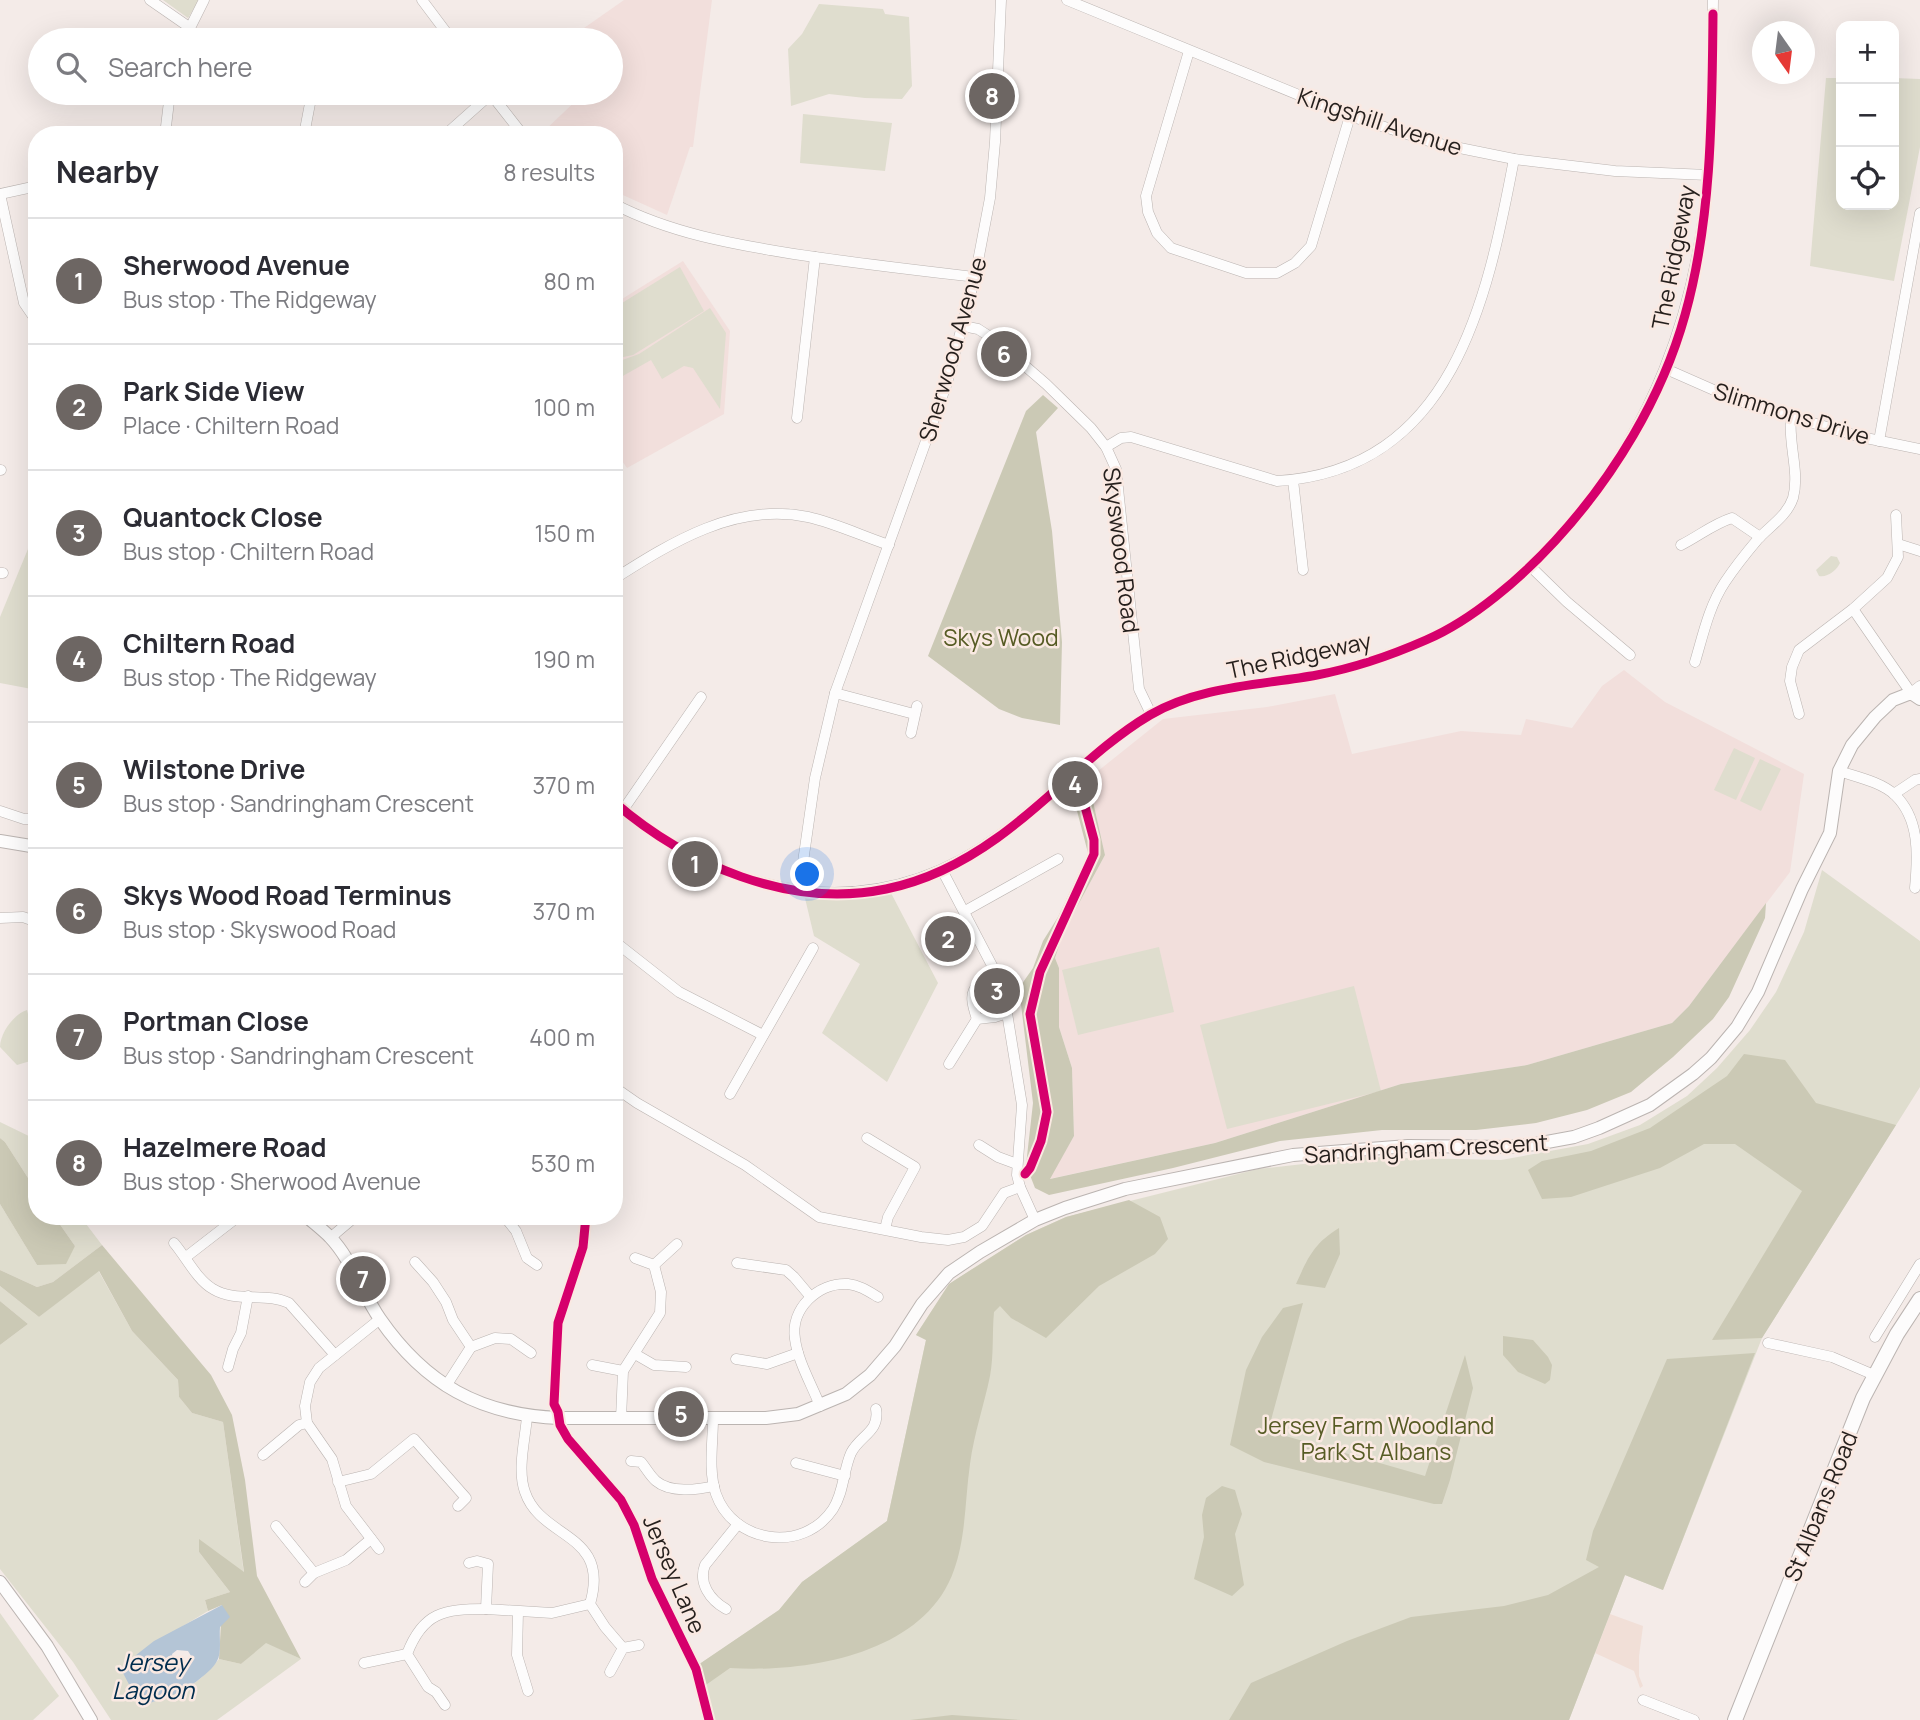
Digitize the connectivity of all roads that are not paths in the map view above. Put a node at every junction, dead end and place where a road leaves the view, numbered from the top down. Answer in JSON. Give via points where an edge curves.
{"nodes":[{"id":1,"x":150,"y":0,"type":"edge"},
{"id":2,"x":204,"y":0,"type":"edge"},
{"id":3,"x":422,"y":0,"type":"edge"},
{"id":4,"x":1002,"y":0,"type":"edge"},
{"id":5,"x":1067,"y":0,"type":"edge"},
{"id":6,"x":1713,"y":0,"type":"edge"},
{"id":7,"x":189,"y":27,"type":"joint"},
{"id":8,"x":443,"y":28,"type":"edge"},
{"id":9,"x":1189,"y":51,"type":"junction"},
{"id":10,"x":168,"y":105,"type":"edge"},
{"id":11,"x":310,"y":105,"type":"edge"},
{"id":12,"x":478,"y":105,"type":"edge"},
{"id":13,"x":500,"y":105,"type":"edge"},
{"id":14,"x":1350,"y":116,"type":"junction"},
{"id":15,"x":165,"y":126,"type":"edge"},
{"id":16,"x":306,"y":126,"type":"edge"},
{"id":17,"x":455,"y":126,"type":"edge"},
{"id":18,"x":516,"y":126,"type":"edge"},
{"id":19,"x":1514,"y":159,"type":"junction"},
{"id":20,"x":1708,"y":175,"type":"junction"},
{"id":21,"x":28,"y":188,"type":"edge"},
{"id":22,"x":0,"y":194,"type":"edge"},
{"id":23,"x":623,"y":208,"type":"edge"},
{"id":24,"x":1920,"y":213,"type":"edge"},
{"id":25,"x":816,"y":257,"type":"junction"},
{"id":26,"x":975,"y":277,"type":"junction"},
{"id":27,"x":28,"y":309,"type":"edge"},
{"id":28,"x":963,"y":326,"type":"junction"},
{"id":29,"x":1666,"y":369,"type":"junction"},
{"id":30,"x":1791,"y":417,"type":"junction"},
{"id":31,"x":797,"y":418,"type":"dead end"},
{"id":32,"x":1879,"y":441,"type":"junction"},
{"id":33,"x":1106,"y":447,"type":"junction"},
{"id":34,"x":1920,"y":449,"type":"edge"},
{"id":35,"x":1293,"y":480,"type":"junction"},
{"id":36,"x":1896,"y":515,"type":"dead end"},
{"id":37,"x":1760,"y":537,"type":"junction"},
{"id":38,"x":1898,"y":544,"type":"junction"},
{"id":39,"x":889,"y":545,"type":"junction"},
{"id":40,"x":1681,"y":545,"type":"dead end"},
{"id":41,"x":1920,"y":551,"type":"edge"},
{"id":42,"x":1531,"y":567,"type":"junction"},
{"id":43,"x":1303,"y":570,"type":"dead end"},
{"id":44,"x":623,"y":573,"type":"edge"},
{"id":45,"x":1853,"y":609,"type":"junction"},
{"id":46,"x":1630,"y":655,"type":"dead end"},
{"id":47,"x":1695,"y":663,"type":"dead end"},
{"id":48,"x":835,"y":693,"type":"junction"},
{"id":49,"x":1917,"y":693,"type":"edge"},
{"id":50,"x":701,"y":697,"type":"dead end"},
{"id":51,"x":1151,"y":714,"type":"junction"},
{"id":52,"x":1799,"y":714,"type":"dead end"},
{"id":53,"x":911,"y":733,"type":"dead end"},
{"id":54,"x":1839,"y":771,"type":"junction"},
{"id":55,"x":1920,"y":779,"type":"edge"},
{"id":56,"x":1894,"y":794,"type":"junction"},
{"id":57,"x":623,"y":810,"type":"joint"},
{"id":58,"x":0,"y":811,"type":"edge"},
{"id":59,"x":28,"y":819,"type":"edge"},
{"id":60,"x":0,"y":841,"type":"edge"},
{"id":61,"x":28,"y":846,"type":"edge"},
{"id":62,"x":1058,"y":859,"type":"dead end"},
{"id":63,"x":942,"y":870,"type":"junction"},
{"id":64,"x":1914,"y":888,"type":"dead end"},
{"id":65,"x":799,"y":890,"type":"junction"},
{"id":66,"x":965,"y":911,"type":"junction"},
{"id":67,"x":0,"y":918,"type":"edge"},
{"id":68,"x":28,"y":919,"type":"edge"},
{"id":69,"x":623,"y":948,"type":"edge"},
{"id":70,"x":813,"y":948,"type":"dead end"},
{"id":71,"x":999,"y":977,"type":"junction"},
{"id":72,"x":1007,"y":1013,"type":"junction"},
{"id":73,"x":977,"y":1018,"type":"junction"},
{"id":74,"x":763,"y":1035,"type":"junction"},
{"id":75,"x":949,"y":1064,"type":"dead end"},
{"id":76,"x":623,"y":1093,"type":"edge"},
{"id":77,"x":730,"y":1094,"type":"dead end"},
{"id":78,"x":867,"y":1138,"type":"dead end"},
{"id":79,"x":979,"y":1145,"type":"dead end"},
{"id":80,"x":1017,"y":1164,"type":"junction"},
{"id":81,"x":1020,"y":1186,"type":"junction"},
{"id":82,"x":1035,"y":1220,"type":"junction"},
{"id":83,"x":227,"y":1225,"type":"edge"},
{"id":84,"x":316,"y":1225,"type":"edge"},
{"id":85,"x":345,"y":1225,"type":"edge"},
{"id":86,"x":511,"y":1225,"type":"edge"},
{"id":87,"x":885,"y":1229,"type":"junction"},
{"id":88,"x":330,"y":1238,"type":"junction"},
{"id":89,"x":174,"y":1243,"type":"dead end"},
{"id":90,"x":677,"y":1244,"type":"dead end"},
{"id":91,"x":186,"y":1257,"type":"junction"},
{"id":92,"x":635,"y":1258,"type":"dead end"},
{"id":93,"x":415,"y":1262,"type":"dead end"},
{"id":94,"x":737,"y":1263,"type":"dead end"},
{"id":95,"x":537,"y":1265,"type":"dead end"},
{"id":96,"x":654,"y":1265,"type":"junction"},
{"id":97,"x":1920,"y":1265,"type":"edge"},
{"id":98,"x":248,"y":1296,"type":"junction"},
{"id":99,"x":810,"y":1296,"type":"junction"},
{"id":100,"x":878,"y":1297,"type":"dead end"},
{"id":101,"x":1920,"y":1299,"type":"edge"},
{"id":102,"x":380,"y":1319,"type":"junction"},
{"id":103,"x":1875,"y":1337,"type":"dead end"},
{"id":104,"x":1768,"y":1343,"type":"dead end"},
{"id":105,"x":471,"y":1347,"type":"junction"},
{"id":106,"x":531,"y":1353,"type":"dead end"},
{"id":107,"x":798,"y":1353,"type":"junction"},
{"id":108,"x":635,"y":1354,"type":"junction"},
{"id":109,"x":335,"y":1355,"type":"junction"},
{"id":110,"x":736,"y":1359,"type":"dead end"},
{"id":111,"x":592,"y":1364,"type":"dead end"},
{"id":112,"x":228,"y":1367,"type":"dead end"},
{"id":113,"x":686,"y":1367,"type":"dead end"},
{"id":114,"x":623,"y":1371,"type":"junction"},
{"id":115,"x":1874,"y":1375,"type":"junction"},
{"id":116,"x":446,"y":1386,"type":"junction"},
{"id":117,"x":820,"y":1406,"type":"junction"},
{"id":118,"x":876,"y":1409,"type":"dead end"},
{"id":119,"x":527,"y":1417,"type":"junction"},
{"id":120,"x":621,"y":1419,"type":"junction"},
{"id":121,"x":713,"y":1419,"type":"junction"},
{"id":122,"x":307,"y":1423,"type":"junction"},
{"id":123,"x":263,"y":1455,"type":"dead end"},
{"id":124,"x":631,"y":1461,"type":"dead end"},
{"id":125,"x":796,"y":1463,"type":"dead end"},
{"id":126,"x":845,"y":1476,"type":"junction"},
{"id":127,"x":338,"y":1482,"type":"junction"},
{"id":128,"x":714,"y":1486,"type":"junction"},
{"id":129,"x":458,"y":1506,"type":"dead end"},
{"id":130,"x":738,"y":1524,"type":"junction"},
{"id":131,"x":276,"y":1526,"type":"dead end"},
{"id":132,"x":372,"y":1539,"type":"junction"},
{"id":133,"x":379,"y":1549,"type":"dead end"},
{"id":134,"x":469,"y":1563,"type":"dead end"},
{"id":135,"x":314,"y":1573,"type":"junction"},
{"id":136,"x":0,"y":1582,"type":"edge"},
{"id":137,"x":305,"y":1582,"type":"dead end"},
{"id":138,"x":590,"y":1604,"type":"junction"},
{"id":139,"x":485,"y":1608,"type":"junction"},
{"id":140,"x":726,"y":1609,"type":"dead end"},
{"id":141,"x":518,"y":1612,"type":"junction"},
{"id":142,"x":639,"y":1645,"type":"dead end"},
{"id":143,"x":623,"y":1648,"type":"junction"},
{"id":144,"x":407,"y":1654,"type":"junction"},
{"id":145,"x":364,"y":1663,"type":"dead end"},
{"id":146,"x":610,"y":1672,"type":"dead end"},
{"id":147,"x":528,"y":1691,"type":"dead end"},
{"id":148,"x":1643,"y":1700,"type":"dead end"},
{"id":149,"x":445,"y":1705,"type":"dead end"},
{"id":150,"x":92,"y":1720,"type":"edge"},
{"id":151,"x":1694,"y":1720,"type":"edge"},
{"id":152,"x":1735,"y":1720,"type":"edge"}],
"edges":[{"from":1,"to":7,"type":"street"},
{"from":2,"to":7,"type":"street"},
{"from":3,"to":8,"type":"street"},
{"from":4,"to":26,"type":"street","name":"Sherwood Avenue","via":[[990,198]]},
{"from":5,"to":9,"type":"street","name":"Kingshill Avenue"},
{"from":6,"to":20,"type":"street","name":"The Ridgeway"},
{"from":9,"to":14,"type":"street","name":"Kingshill Avenue"},
{"from":9,"to":14,"type":"street","via":[[1146,196],[1157,233],[1171,248],[1246,273],[1277,273],[1295,262],[1311,246],[1319,225]]},
{"from":10,"to":15,"type":"street"},
{"from":11,"to":16,"type":"street"},
{"from":12,"to":17,"type":"street"},
{"from":13,"to":18,"type":"street"},
{"from":14,"to":19,"type":"street","name":"Kingshill Avenue","via":[[1435,143]]},
{"from":19,"to":20,"type":"street","name":"Kingshill Avenue","via":[[1615,171]]},
{"from":19,"to":35,"type":"street","via":[[1481,296],[1443,385],[1417,419],[1380,450]]},
{"from":20,"to":29,"type":"street","name":"The Ridgeway","via":[[1685,315]]},
{"from":21,"to":22,"type":"street"},
{"from":22,"to":27,"type":"street"},
{"from":23,"to":25,"type":"street","via":[[665,226],[732,244]]},
{"from":24,"to":32,"type":"street"},
{"from":25,"to":26,"type":"street"},
{"from":25,"to":31,"type":"street"},
{"from":26,"to":28,"type":"street","name":"Sherwood Avenue"},
{"from":28,"to":33,"type":"street","name":"Skyswood Road","via":[[995,340],[1046,384]]},
{"from":28,"to":39,"type":"street","name":"Sherwood Avenue"},
{"from":29,"to":30,"type":"street","name":"Slimmons Drive","via":[[1741,402]]},
{"from":29,"to":42,"type":"street","name":"The Ridgeway","via":[[1610,473]]},
{"from":30,"to":32,"type":"street","name":"Slimmons Drive"},
{"from":30,"to":37,"type":"street","via":[[1792,500],[1781,519]]},
{"from":32,"to":34,"type":"street","name":"Slimmons Drive"},
{"from":33,"to":35,"type":"street","via":[[1131,437],[1263,478]]},
{"from":33,"to":51,"type":"street","name":"Skyswood Road","via":[[1116,469],[1139,689]]},
{"from":35,"to":43,"type":"street"},
{"from":36,"to":38,"type":"street"},
{"from":37,"to":40,"type":"street","via":[[1732,518],[1713,524]]},
{"from":37,"to":47,"type":"street","via":[[1724,583]]},
{"from":38,"to":41,"type":"street"},
{"from":38,"to":45,"type":"street","via":[[1898,557],[1887,578]]},
{"from":39,"to":44,"type":"street","via":[[808,517],[768,513],[715,524]]},
{"from":39,"to":48,"type":"street","name":"Sherwood Avenue"},
{"from":42,"to":46,"type":"street"},
{"from":42,"to":51,"type":"street","name":"The Ridgeway","via":[[1483,606],[1430,639],[1354,666],[1203,695]]},
{"from":45,"to":49,"type":"street"},
{"from":45,"to":52,"type":"street","via":[[1799,650],[1790,681]]},
{"from":48,"to":53,"type":"street","via":[[916,710]]},
{"from":48,"to":65,"type":"street","name":"Sherwood Avenue","via":[[815,778]]},
{"from":49,"to":54,"type":"street","name":"Sandringham Crescent","via":[[1893,700],[1875,717],[1852,745]]},
{"from":50,"to":57,"type":"street","via":[[689,706]]},
{"from":51,"to":63,"type":"street","name":"The Ridgeway","via":[[996,839]]},
{"from":54,"to":56,"type":"street"},
{"from":54,"to":82,"type":"street","name":"Sandringham Crescent","via":[[1830,833],[1758,992],[1737,1027],[1710,1058],[1650,1105],[1600,1128],[1556,1141],[1293,1155],[1125,1189]]},
{"from":55,"to":56,"type":"street"},
{"from":56,"to":64,"type":"street","via":[[1911,821],[1916,841]]},
{"from":57,"to":65,"type":"street","name":"The Ridgeway","via":[[693,857],[743,877]]},
{"from":58,"to":59,"type":"street"},
{"from":60,"to":61,"type":"street"},
{"from":62,"to":66,"type":"street"},
{"from":63,"to":65,"type":"street","name":"The Ridgeway","via":[[884,890]]},
{"from":63,"to":66,"type":"street"},
{"from":66,"to":71,"type":"street"},
{"from":67,"to":68,"type":"street"},
{"from":69,"to":74,"type":"street","via":[[679,992]]},
{"from":70,"to":74,"type":"street"},
{"from":71,"to":72,"type":"street"},
{"from":71,"to":73,"type":"street","via":[[971,992]]},
{"from":72,"to":73,"type":"street"},
{"from":72,"to":80,"type":"street","via":[[1022,1105]]},
{"from":73,"to":75,"type":"street"},
{"from":74,"to":77,"type":"street"},
{"from":76,"to":87,"type":"street","via":[[745,1165],[819,1216]]},
{"from":78,"to":87,"type":"street","via":[[915,1167]]},
{"from":79,"to":80,"type":"street"},
{"from":80,"to":81,"type":"street"},
{"from":81,"to":82,"type":"street"},
{"from":81,"to":87,"type":"street","via":[[1004,1194],[982,1226],[964,1237],[948,1240]]},
{"from":82,"to":117,"type":"street","name":"Sandringham Crescent","via":[[949,1273],[870,1375],[846,1394]]},
{"from":83,"to":91,"type":"street"},
{"from":84,"to":88,"type":"street","name":"Sandringham Crescent"},
{"from":85,"to":88,"type":"street"},
{"from":86,"to":95,"type":"street","via":[[527,1258]]},
{"from":88,"to":102,"type":"street","name":"Sandringham Crescent"},
{"from":89,"to":91,"type":"street"},
{"from":90,"to":96,"type":"street"},
{"from":91,"to":98,"type":"street","via":[[214,1290]]},
{"from":92,"to":96,"type":"street"},
{"from":93,"to":105,"type":"street","via":[[433,1282]]},
{"from":94,"to":99,"type":"street","via":[[786,1270]]},
{"from":96,"to":108,"type":"street","via":[[661,1292],[660,1313]]},
{"from":97,"to":103,"type":"street"},
{"from":98,"to":109,"type":"street","via":[[289,1303]]},
{"from":98,"to":112,"type":"street"},
{"from":99,"to":100,"type":"street","via":[[830,1285],[849,1284]]},
{"from":99,"to":107,"type":"street","via":[[796,1318]]},
{"from":101,"to":115,"type":"main road","name":"St Albans Road"},
{"from":102,"to":109,"type":"street"},
{"from":102,"to":116,"type":"street","name":"Sandringham Crescent","via":[[405,1352]]},
{"from":104,"to":115,"type":"street","via":[[1832,1357]]},
{"from":105,"to":106,"type":"street","via":[[495,1338],[511,1339]]},
{"from":105,"to":116,"type":"street"},
{"from":107,"to":110,"type":"street","via":[[767,1364]]},
{"from":107,"to":117,"type":"street"},
{"from":108,"to":113,"type":"street","via":[[654,1365]]},
{"from":108,"to":114,"type":"street"},
{"from":109,"to":122,"type":"street","via":[[310,1382]]},
{"from":111,"to":114,"type":"street"},
{"from":114,"to":120,"type":"street"},
{"from":115,"to":152,"type":"main road","name":"St Albans Road"},
{"from":116,"to":119,"type":"street","name":"Sandringham Crescent","via":[[485,1406]]},
{"from":117,"to":121,"type":"street","name":"Sandringham Crescent","via":[[776,1417]]},
{"from":118,"to":126,"type":"street","via":[[873,1431],[851,1454]]},
{"from":119,"to":120,"type":"street","name":"Sandringham Crescent"},
{"from":119,"to":138,"type":"street","via":[[524,1491],[541,1517],[578,1542],[588,1555],[593,1580]]},
{"from":120,"to":121,"type":"street","name":"Sandringham Crescent"},
{"from":121,"to":128,"type":"street"},
{"from":122,"to":123,"type":"street"},
{"from":122,"to":127,"type":"street","via":[[332,1459]]},
{"from":124,"to":128,"type":"street","via":[[641,1462],[657,1483],[670,1488]]},
{"from":125,"to":126,"type":"street"},
{"from":126,"to":130,"type":"street","via":[[833,1509],[800,1535],[757,1535]]},
{"from":127,"to":129,"type":"street","via":[[371,1474],[414,1439],[466,1498]]},
{"from":127,"to":132,"type":"street","via":[[345,1506]]},
{"from":128,"to":130,"type":"street","via":[[721,1505]]},
{"from":130,"to":140,"type":"street","via":[[703,1571],[710,1597]]},
{"from":131,"to":135,"type":"street"},
{"from":132,"to":133,"type":"street"},
{"from":132,"to":135,"type":"street","via":[[346,1560]]},
{"from":134,"to":139,"type":"street","via":[[485,1563],[489,1568]]},
{"from":135,"to":137,"type":"street"},
{"from":136,"to":150,"type":"street","via":[[47,1646]]},
{"from":138,"to":141,"type":"street","via":[[552,1613]]},
{"from":138,"to":143,"type":"street"},
{"from":139,"to":141,"type":"street"},
{"from":139,"to":144,"type":"street","via":[[436,1615],[418,1632]]},
{"from":141,"to":147,"type":"street","via":[[517,1655]]},
{"from":142,"to":143,"type":"street"},
{"from":143,"to":146,"type":"street"},
{"from":144,"to":145,"type":"street"},
{"from":144,"to":149,"type":"street"},
{"from":148,"to":151,"type":"street"}]}
